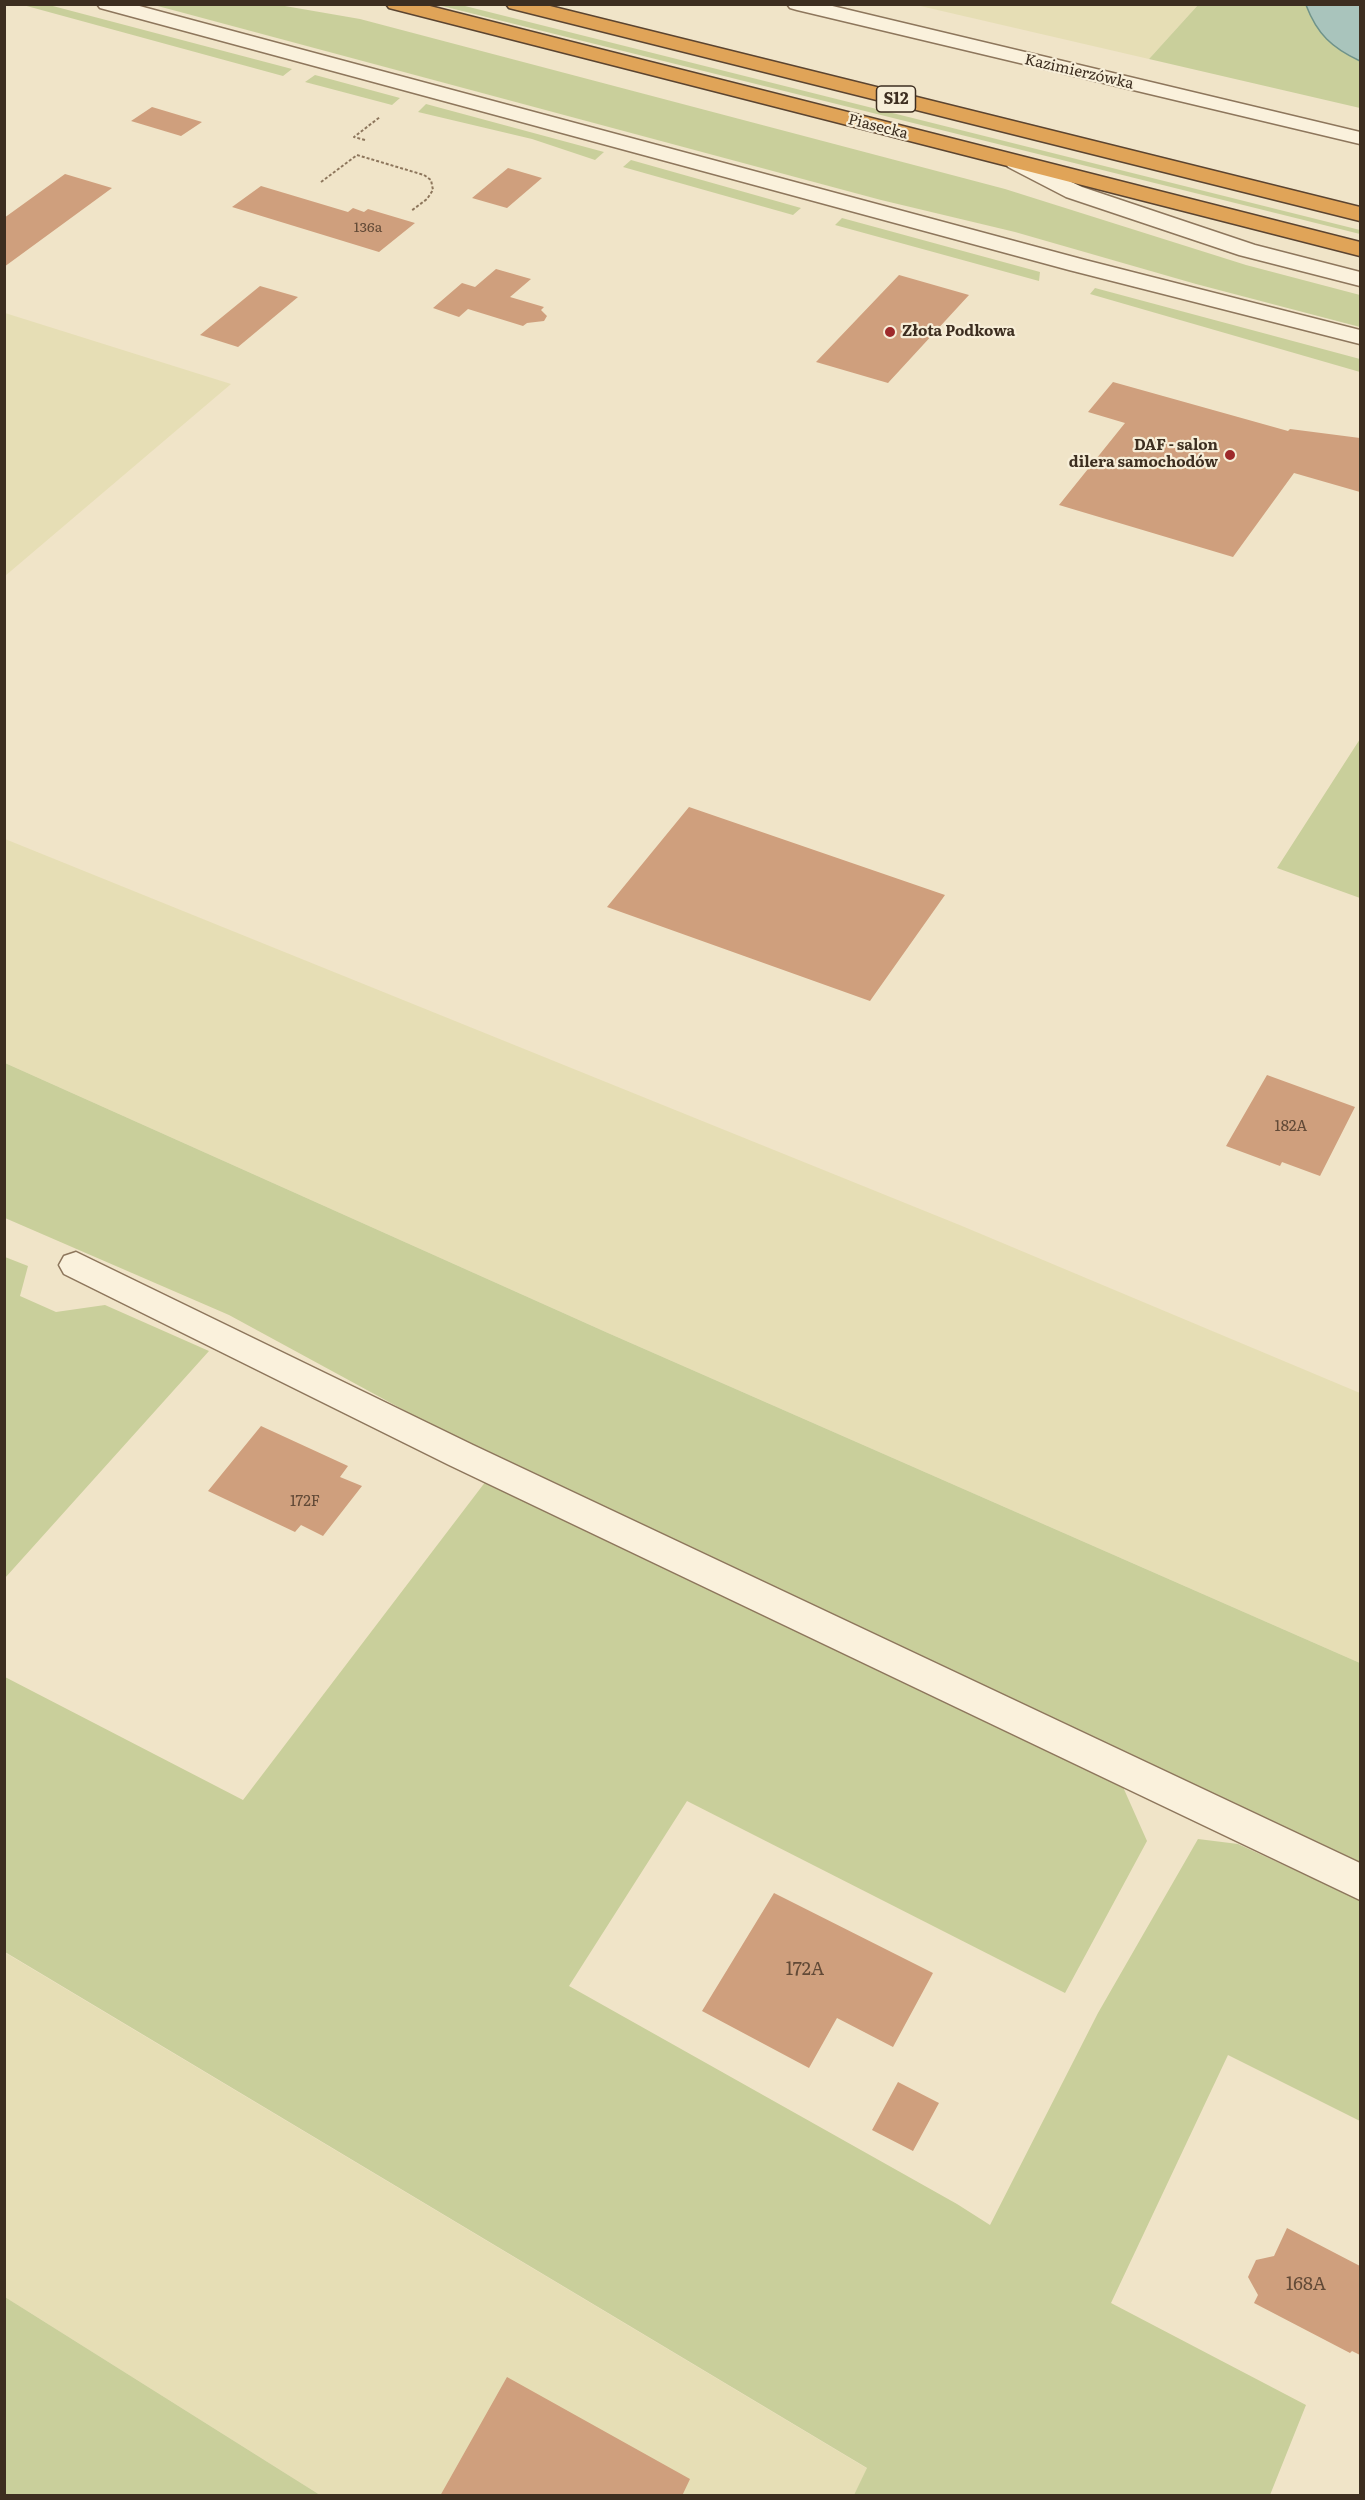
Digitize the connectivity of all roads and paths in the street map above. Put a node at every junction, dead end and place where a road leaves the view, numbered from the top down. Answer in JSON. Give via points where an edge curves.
{"nodes":[{"id":1,"x":107,"y":4,"type":"edge"},
{"id":2,"x":396,"y":4,"type":"edge"},
{"id":3,"x":516,"y":4,"type":"edge"},
{"id":4,"x":797,"y":4,"type":"edge"},
{"id":5,"x":387,"y":112,"type":"dead end"},
{"id":6,"x":1360,"y":138,"type":"edge"},
{"id":7,"x":365,"y":140,"type":"dead end"},
{"id":8,"x":349,"y":153,"type":"dead end"},
{"id":9,"x":357,"y":155,"type":"junction"},
{"id":10,"x":1016,"y":162,"type":"junction"},
{"id":11,"x":321,"y":182,"type":"dead end"},
{"id":12,"x":411,"y":211,"type":"dead end"},
{"id":13,"x":1360,"y":214,"type":"edge"},
{"id":14,"x":1360,"y":249,"type":"edge"},
{"id":15,"x":1360,"y":279,"type":"edge"},
{"id":16,"x":1360,"y":337,"type":"edge"},
{"id":17,"x":76,"y":1265,"type":"dead end"},
{"id":18,"x":1360,"y":1882,"type":"edge"}],
"edges":[{"from":1,"to":16,"type":"street","via":[[1077,265]]},
{"from":2,"to":10,"type":"highway","name":"Piasecka","number":"S12"},
{"from":3,"to":13,"type":"highway","name":"Piasecka","number":"S12"},
{"from":4,"to":6,"type":"street","name":"Kazimierzówka"},
{"from":5,"to":7,"type":"path","via":[[354,137]]},
{"from":8,"to":9,"type":"path"},
{"from":9,"to":11,"type":"path"},
{"from":9,"to":12,"type":"path","via":[[432,180],[433,191]]},
{"from":10,"to":14,"type":"highway","name":"Piasecka","number":"S12"},
{"from":10,"to":15,"type":"street","via":[[1074,192],[1247,250]]},
{"from":17,"to":18,"type":"street","via":[[482,1465]]}]}
